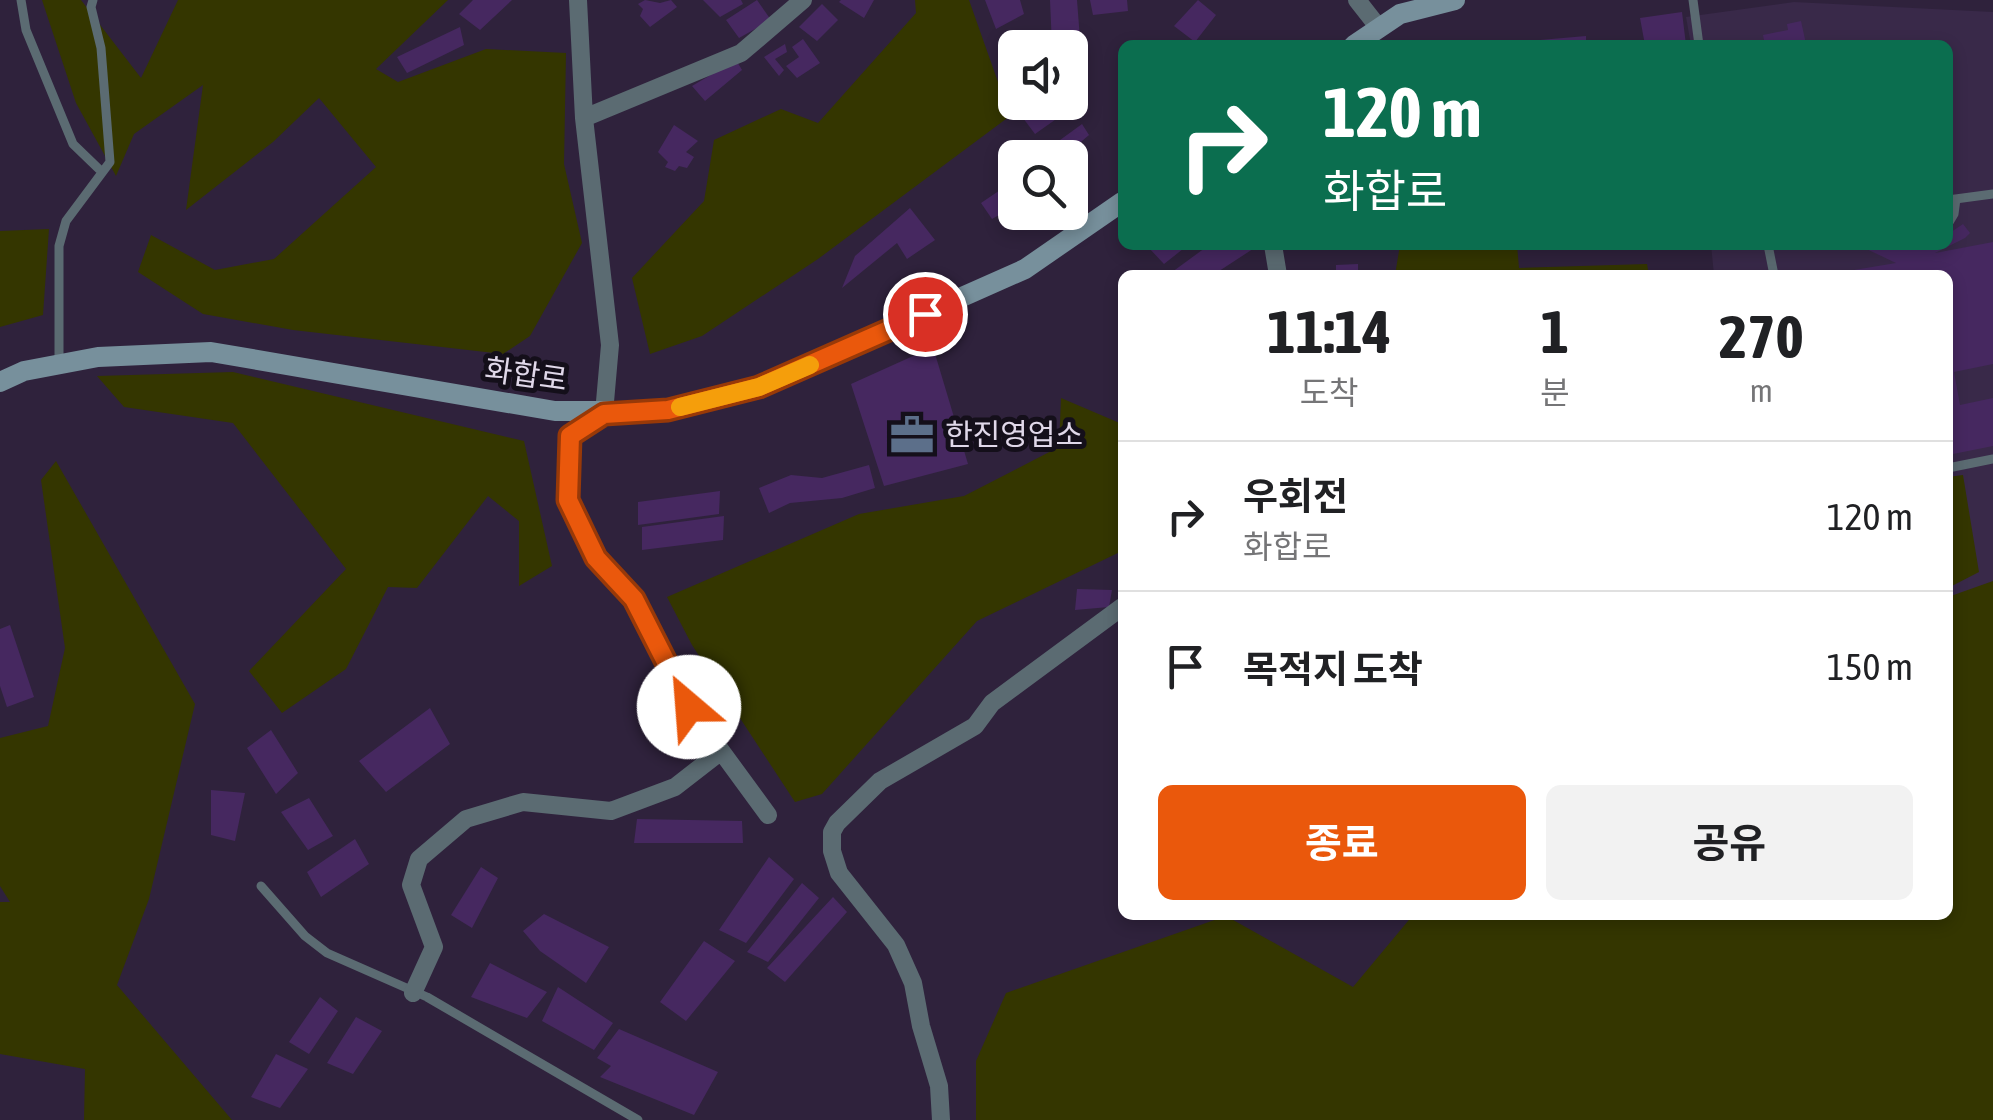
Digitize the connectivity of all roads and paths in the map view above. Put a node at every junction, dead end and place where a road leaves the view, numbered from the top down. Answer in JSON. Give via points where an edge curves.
{"nodes":[{"id":1,"x":21,"y":0,"type":"edge"},
{"id":2,"x":93,"y":0,"type":"edge"},
{"id":3,"x":578,"y":0,"type":"edge"},
{"id":4,"x":803,"y":0,"type":"edge"},
{"id":5,"x":1357,"y":0,"type":"edge"},
{"id":6,"x":1454,"y":0,"type":"edge"},
{"id":7,"x":1693,"y":0,"type":"edge"},
{"id":8,"x":1380,"y":28,"type":"junction"},
{"id":9,"x":1362,"y":40,"type":"edge"},
{"id":10,"x":1698,"y":40,"type":"edge"},
{"id":11,"x":584,"y":118,"type":"junction"},
{"id":12,"x":102,"y":172,"type":"junction"},
{"id":13,"x":1993,"y":194,"type":"edge"},
{"id":14,"x":1953,"y":199,"type":"edge"},
{"id":15,"x":1118,"y":205,"type":"edge"},
{"id":16,"x":59,"y":364,"type":"junction"},
{"id":17,"x":0,"y":382,"type":"edge"},
{"id":18,"x":604,"y":414,"type":"junction"},
{"id":19,"x":1993,"y":459,"type":"edge"},
{"id":20,"x":1953,"y":467,"type":"edge"},
{"id":21,"x":1118,"y":609,"type":"edge"},
{"id":22,"x":720,"y":752,"type":"junction"},
{"id":23,"x":768,"y":815,"type":"dead end"},
{"id":24,"x":261,"y":886,"type":"dead end"},
{"id":25,"x":413,"y":992,"type":"junction"},
{"id":26,"x":638,"y":1120,"type":"edge"},
{"id":27,"x":941,"y":1120,"type":"edge"}],
"edges":[{"from":1,"to":12,"type":"lane","via":[[26,30],[73,144]]},
{"from":2,"to":12,"type":"lane","via":[[110,162]]},
{"from":3,"to":11,"type":"street"},
{"from":4,"to":11,"type":"street","via":[[741,53]]},
{"from":5,"to":8,"type":"street"},
{"from":6,"to":8,"type":"main road","via":[[1400,14]]},
{"from":7,"to":10,"type":"lane"},
{"from":8,"to":9,"type":"main road"},
{"from":11,"to":18,"type":"street","via":[[610,346]]},
{"from":12,"to":16,"type":"lane","via":[[66,222],[59,246]]},
{"from":13,"to":14,"type":"lane"},
{"from":15,"to":18,"type":"main road","name":"화합로","via":[[1025,269],[759,387],[668,410]]},
{"from":16,"to":17,"type":"main road","name":"화합로"},
{"from":16,"to":18,"type":"main road","name":"화합로","via":[[211,352]]},
{"from":18,"to":22,"type":"street","via":[[570,436],[568,500],[596,558],[634,599]]},
{"from":19,"to":20,"type":"lane"},
{"from":21,"to":27,"type":"street","via":[[992,703],[975,726],[880,781],[832,832],[839,873],[896,945],[913,983]]},
{"from":22,"to":23,"type":"street"},
{"from":22,"to":25,"type":"street","via":[[675,787],[611,812],[524,802],[466,820],[419,860],[411,885],[434,946]]},
{"from":24,"to":25,"type":"lane","via":[[327,954]]},
{"from":25,"to":26,"type":"lane"}]}
